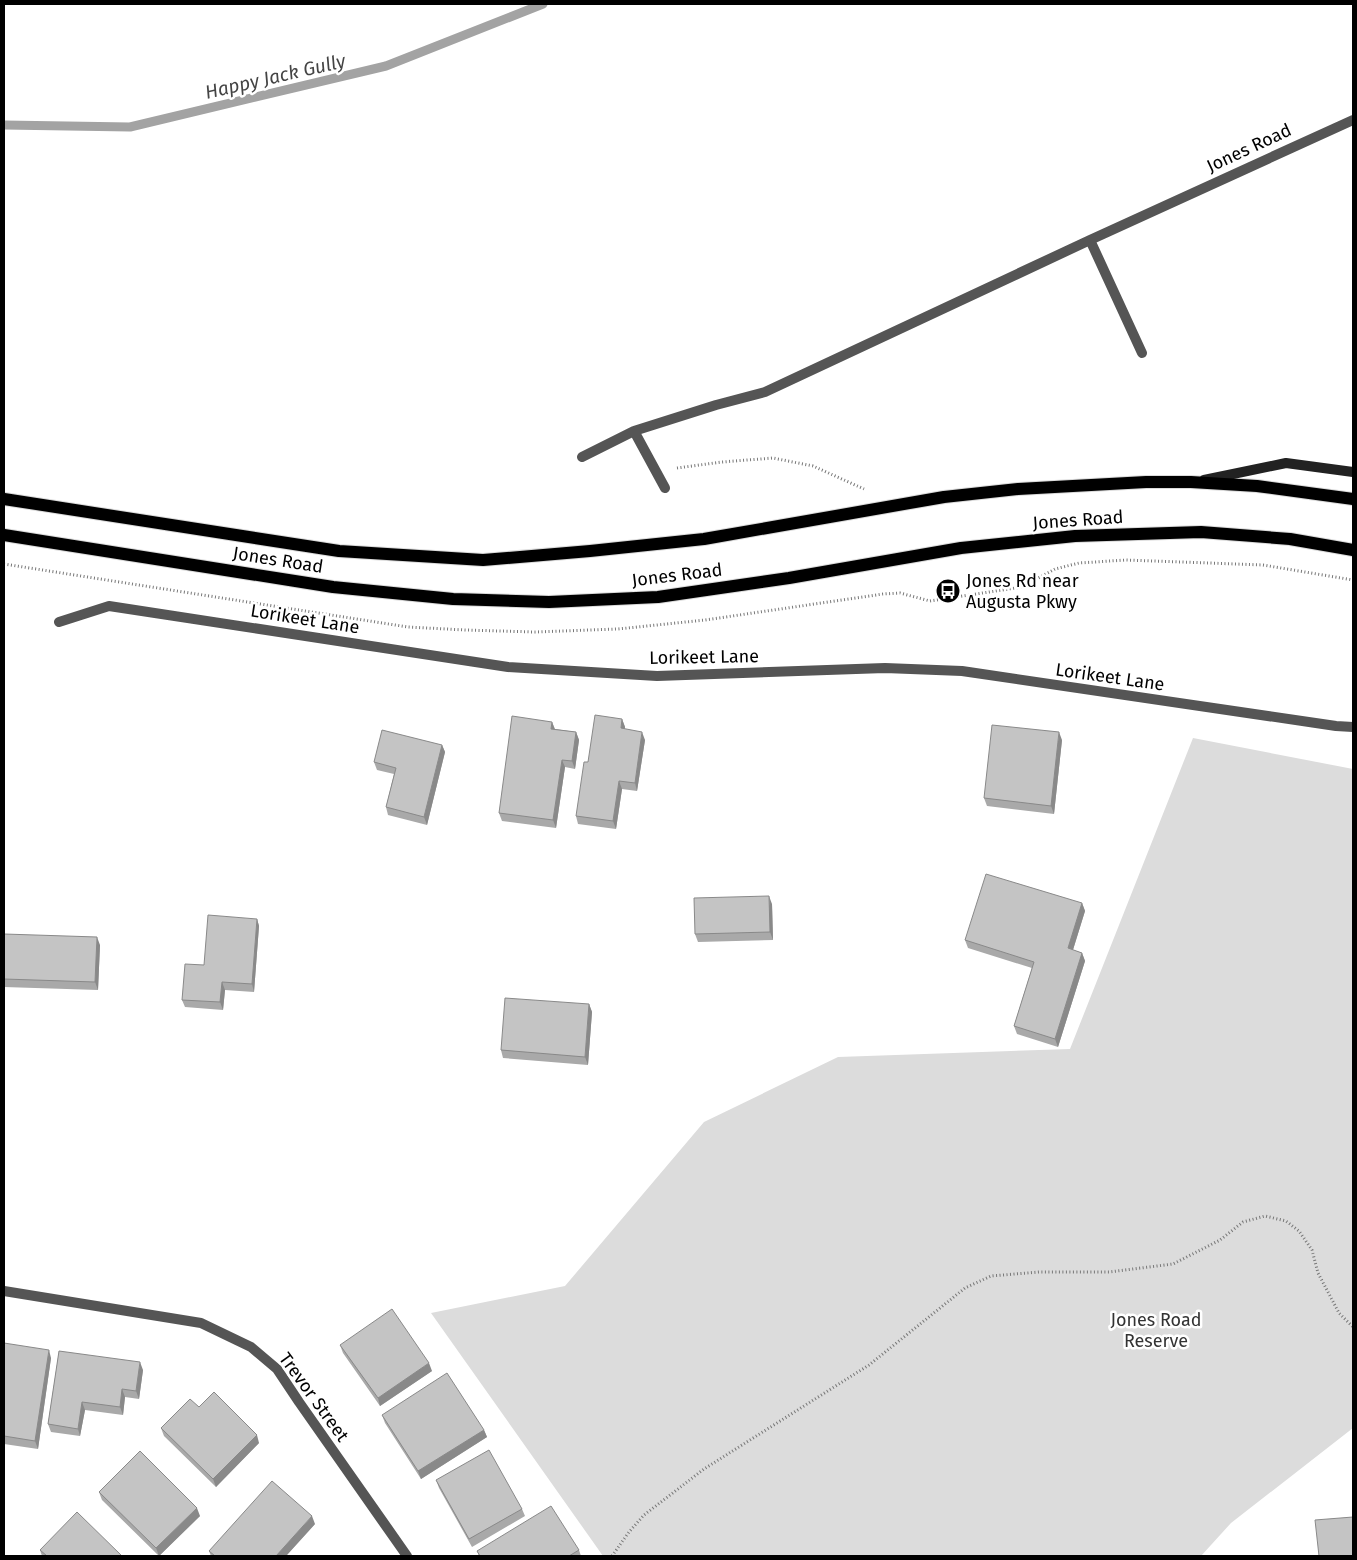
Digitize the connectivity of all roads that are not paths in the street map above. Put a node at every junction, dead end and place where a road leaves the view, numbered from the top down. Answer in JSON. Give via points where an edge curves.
{"nodes":[{"id":1,"x":1353,"y":120,"type":"edge"},
{"id":2,"x":1090,"y":240,"type":"junction"},
{"id":3,"x":1142,"y":354,"type":"dead end"},
{"id":4,"x":634,"y":431,"type":"junction"},
{"id":5,"x":582,"y":457,"type":"dead end"},
{"id":6,"x":1353,"y":472,"type":"edge"},
{"id":7,"x":1191,"y":482,"type":"junction"},
{"id":8,"x":665,"y":488,"type":"dead end"},
{"id":9,"x":4,"y":499,"type":"edge"},
{"id":10,"x":1353,"y":499,"type":"edge"},
{"id":11,"x":4,"y":535,"type":"edge"},
{"id":12,"x":1353,"y":550,"type":"edge"},
{"id":13,"x":59,"y":622,"type":"dead end"},
{"id":14,"x":1353,"y":727,"type":"edge"},
{"id":15,"x":4,"y":1291,"type":"edge"},
{"id":16,"x":407,"y":1556,"type":"edge"}],
"edges":[{"from":1,"to":2,"type":"street","name":"Jones Road"},
{"from":2,"to":3,"type":"street"},
{"from":2,"to":4,"type":"street","name":"Jones Road","via":[[766,392]]},
{"from":4,"to":5,"type":"street","name":"Jones Road"},
{"from":4,"to":8,"type":"street"},
{"from":6,"to":7,"type":"street","via":[[1286,463]]},
{"from":7,"to":9,"type":"main road","name":"Jones Road","via":[[1018,489],[944,497],[704,539],[483,560],[339,551]]},
{"from":7,"to":10,"type":"main road","name":"Jones Road","via":[[1257,486]]},
{"from":11,"to":12,"type":"main road","name":"Jones Road","via":[[333,587],[453,600],[549,602],[658,597],[961,548],[1075,536],[1201,532],[1290,539]]},
{"from":13,"to":14,"type":"street","name":"Lorikeet Lane","via":[[110,606],[508,667],[647,675],[885,668],[962,671]]},
{"from":15,"to":16,"type":"street","name":"Trevor Street","via":[[201,1323],[251,1347],[277,1369]]}]}
